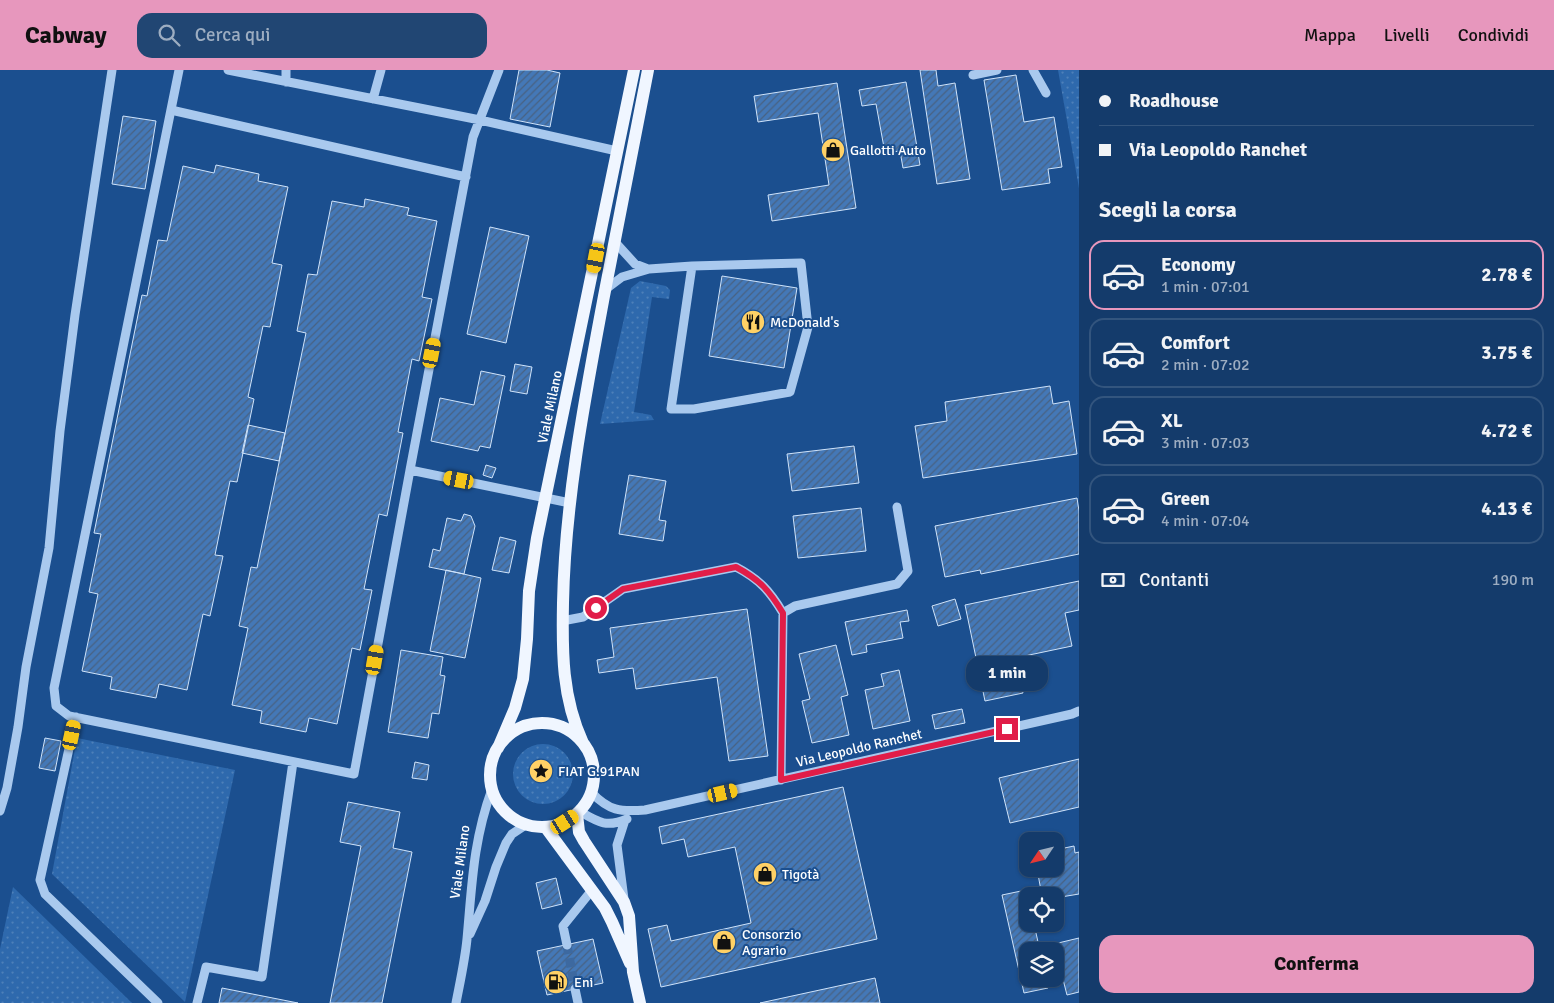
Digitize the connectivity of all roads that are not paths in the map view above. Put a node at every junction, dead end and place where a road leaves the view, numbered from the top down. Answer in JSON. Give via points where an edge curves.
{"nodes":[{"id":1,"x":112,"y":70,"type":"edge"},
{"id":2,"x":179,"y":70,"type":"edge"},
{"id":3,"x":228,"y":70,"type":"edge"},
{"id":4,"x":286,"y":70,"type":"edge"},
{"id":5,"x":381,"y":70,"type":"edge"},
{"id":6,"x":498,"y":70,"type":"edge"},
{"id":7,"x":634,"y":70,"type":"edge"},
{"id":8,"x":648,"y":70,"type":"edge"},
{"id":9,"x":997,"y":70,"type":"edge"},
{"id":10,"x":1033,"y":70,"type":"edge"},
{"id":11,"x":973,"y":75,"type":"dead end"},
{"id":12,"x":286,"y":82,"type":"junction"},
{"id":13,"x":1046,"y":93,"type":"dead end"},
{"id":14,"x":373,"y":99,"type":"junction"},
{"id":15,"x":171,"y":110,"type":"junction"},
{"id":16,"x":480,"y":120,"type":"junction"},
{"id":17,"x":617,"y":151,"type":"junction"},
{"id":18,"x":466,"y":177,"type":"junction"},
{"id":19,"x":615,"y":242,"type":"junction"},
{"id":20,"x":692,"y":266,"type":"junction"},
{"id":21,"x":649,"y":269,"type":"junction"},
{"id":22,"x":606,"y":289,"type":"junction"},
{"id":23,"x":410,"y":470,"type":"junction"},
{"id":24,"x":546,"y":498,"type":"junction"},
{"id":25,"x":570,"y":503,"type":"junction"},
{"id":26,"x":896,"y":507,"type":"dead end"},
{"id":27,"x":783,"y":613,"type":"junction"},
{"id":28,"x":562,"y":620,"type":"junction"},
{"id":29,"x":1079,"y":711,"type":"edge"},
{"id":30,"x":76,"y":717,"type":"junction"},
{"id":31,"x":583,"y":743,"type":"junction"},
{"id":32,"x":498,"y":748,"type":"junction"},
{"id":33,"x":293,"y":762,"type":"junction"},
{"id":34,"x":781,"y":780,"type":"junction"},
{"id":35,"x":492,"y":789,"type":"junction"},
{"id":36,"x":591,"y":792,"type":"junction"},
{"id":37,"x":645,"y":810,"type":"junction"},
{"id":38,"x":0,"y":812,"type":"edge"},
{"id":39,"x":578,"y":812,"type":"junction"},
{"id":40,"x":625,"y":820,"type":"junction"},
{"id":41,"x":527,"y":824,"type":"junction"},
{"id":42,"x":546,"y":828,"type":"junction"},
{"id":43,"x":592,"y":890,"type":"junction"},
{"id":44,"x":624,"y":902,"type":"junction"},
{"id":45,"x":467,"y":941,"type":"junction"},
{"id":46,"x":567,"y":945,"type":"tunnel mouth"},
{"id":47,"x":634,"y":972,"type":"junction"},
{"id":48,"x":575,"y":989,"type":"tunnel mouth"},
{"id":49,"x":158,"y":1003,"type":"edge"},
{"id":50,"x":196,"y":1003,"type":"edge"},
{"id":51,"x":456,"y":1003,"type":"edge"},
{"id":52,"x":578,"y":1003,"type":"edge"},
{"id":53,"x":640,"y":1003,"type":"edge"}],
"edges":[{"from":1,"to":38,"type":"street","via":[[75,314],[49,548],[7,788]]},
{"from":2,"to":15,"type":"street"},
{"from":3,"to":12,"type":"street"},
{"from":4,"to":12,"type":"street"},
{"from":5,"to":14,"type":"street"},
{"from":6,"to":16,"type":"street"},
{"from":7,"to":17,"type":"main road","name":"Viale Milano"},
{"from":8,"to":19,"type":"main road"},
{"from":9,"to":11,"type":"street"},
{"from":10,"to":13,"type":"street"},
{"from":12,"to":14,"type":"street"},
{"from":14,"to":16,"type":"street"},
{"from":15,"to":18,"type":"street"},
{"from":15,"to":30,"type":"street","via":[[54,688],[56,706]]},
{"from":16,"to":17,"type":"street"},
{"from":16,"to":18,"type":"street","via":[[473,137]]},
{"from":17,"to":24,"type":"main road","name":"Viale Milano"},
{"from":18,"to":23,"type":"street"},
{"from":19,"to":21,"type":"street","via":[[636,264]]},
{"from":19,"to":22,"type":"main road"},
{"from":20,"to":20,"type":"street","via":[[671,409],[694,409],[790,392],[808,327],[801,263]]},
{"from":20,"to":21,"type":"street"},
{"from":21,"to":22,"type":"street","via":[[622,277]]},
{"from":22,"to":25,"type":"main road"},
{"from":23,"to":24,"type":"street"},
{"from":23,"to":33,"type":"street","via":[[354,774]]},
{"from":24,"to":25,"type":"street"},
{"from":24,"to":32,"type":"main road","name":"Viale Milano","via":[[529,591],[523,679]]},
{"from":25,"to":28,"type":"main road"},
{"from":26,"to":27,"type":"street","via":[[908,571],[897,584],[795,606]]},
{"from":27,"to":28,"type":"street","via":[[762,584],[736,567],[623,589],[583,617]]},
{"from":27,"to":34,"type":"street"},
{"from":28,"to":31,"type":"main road","via":[[565,682],[575,726]]},
{"from":29,"to":34,"type":"street","name":"Via Leopoldo Ranchet"},
{"from":30,"to":33,"type":"street"},
{"from":30,"to":49,"type":"street","via":[[40,880],[45,894]]},
{"from":31,"to":32,"type":"main road","via":[[563,728],[539,723],[509,735]]},
{"from":31,"to":36,"type":"main road","via":[[592,758]]},
{"from":32,"to":35,"type":"main road","via":[[492,763]]},
{"from":33,"to":50,"type":"street","via":[[262,977],[206,967]]},
{"from":34,"to":37,"type":"street","name":"Via Leopoldo Ranchet"},
{"from":35,"to":41,"type":"main road","via":[[504,809]]},
{"from":35,"to":45,"type":"street","name":"Viale Milano","via":[[477,838]]},
{"from":36,"to":37,"type":"street","via":[[615,810]]},
{"from":36,"to":39,"type":"main road"},
{"from":37,"to":40,"type":"street"},
{"from":39,"to":40,"type":"street","via":[[601,823]]},
{"from":39,"to":42,"type":"main road","via":[[565,822]]},
{"from":39,"to":44,"type":"main road","via":[[579,832],[584,842]]},
{"from":40,"to":44,"type":"street","via":[[617,846]]},
{"from":41,"to":42,"type":"main road"},
{"from":41,"to":45,"type":"street","name":"Viale Milano","via":[[512,834],[506,844]]},
{"from":42,"to":43,"type":"main road"},
{"from":43,"to":46,"type":"street","via":[[563,926]]},
{"from":43,"to":47,"type":"main road","via":[[612,922]]},
{"from":44,"to":47,"type":"main road","via":[[632,931]]},
{"from":45,"to":51,"type":"street","name":"Viale Milano"},
{"from":47,"to":53,"type":"main road"},
{"from":48,"to":52,"type":"street"}]}
